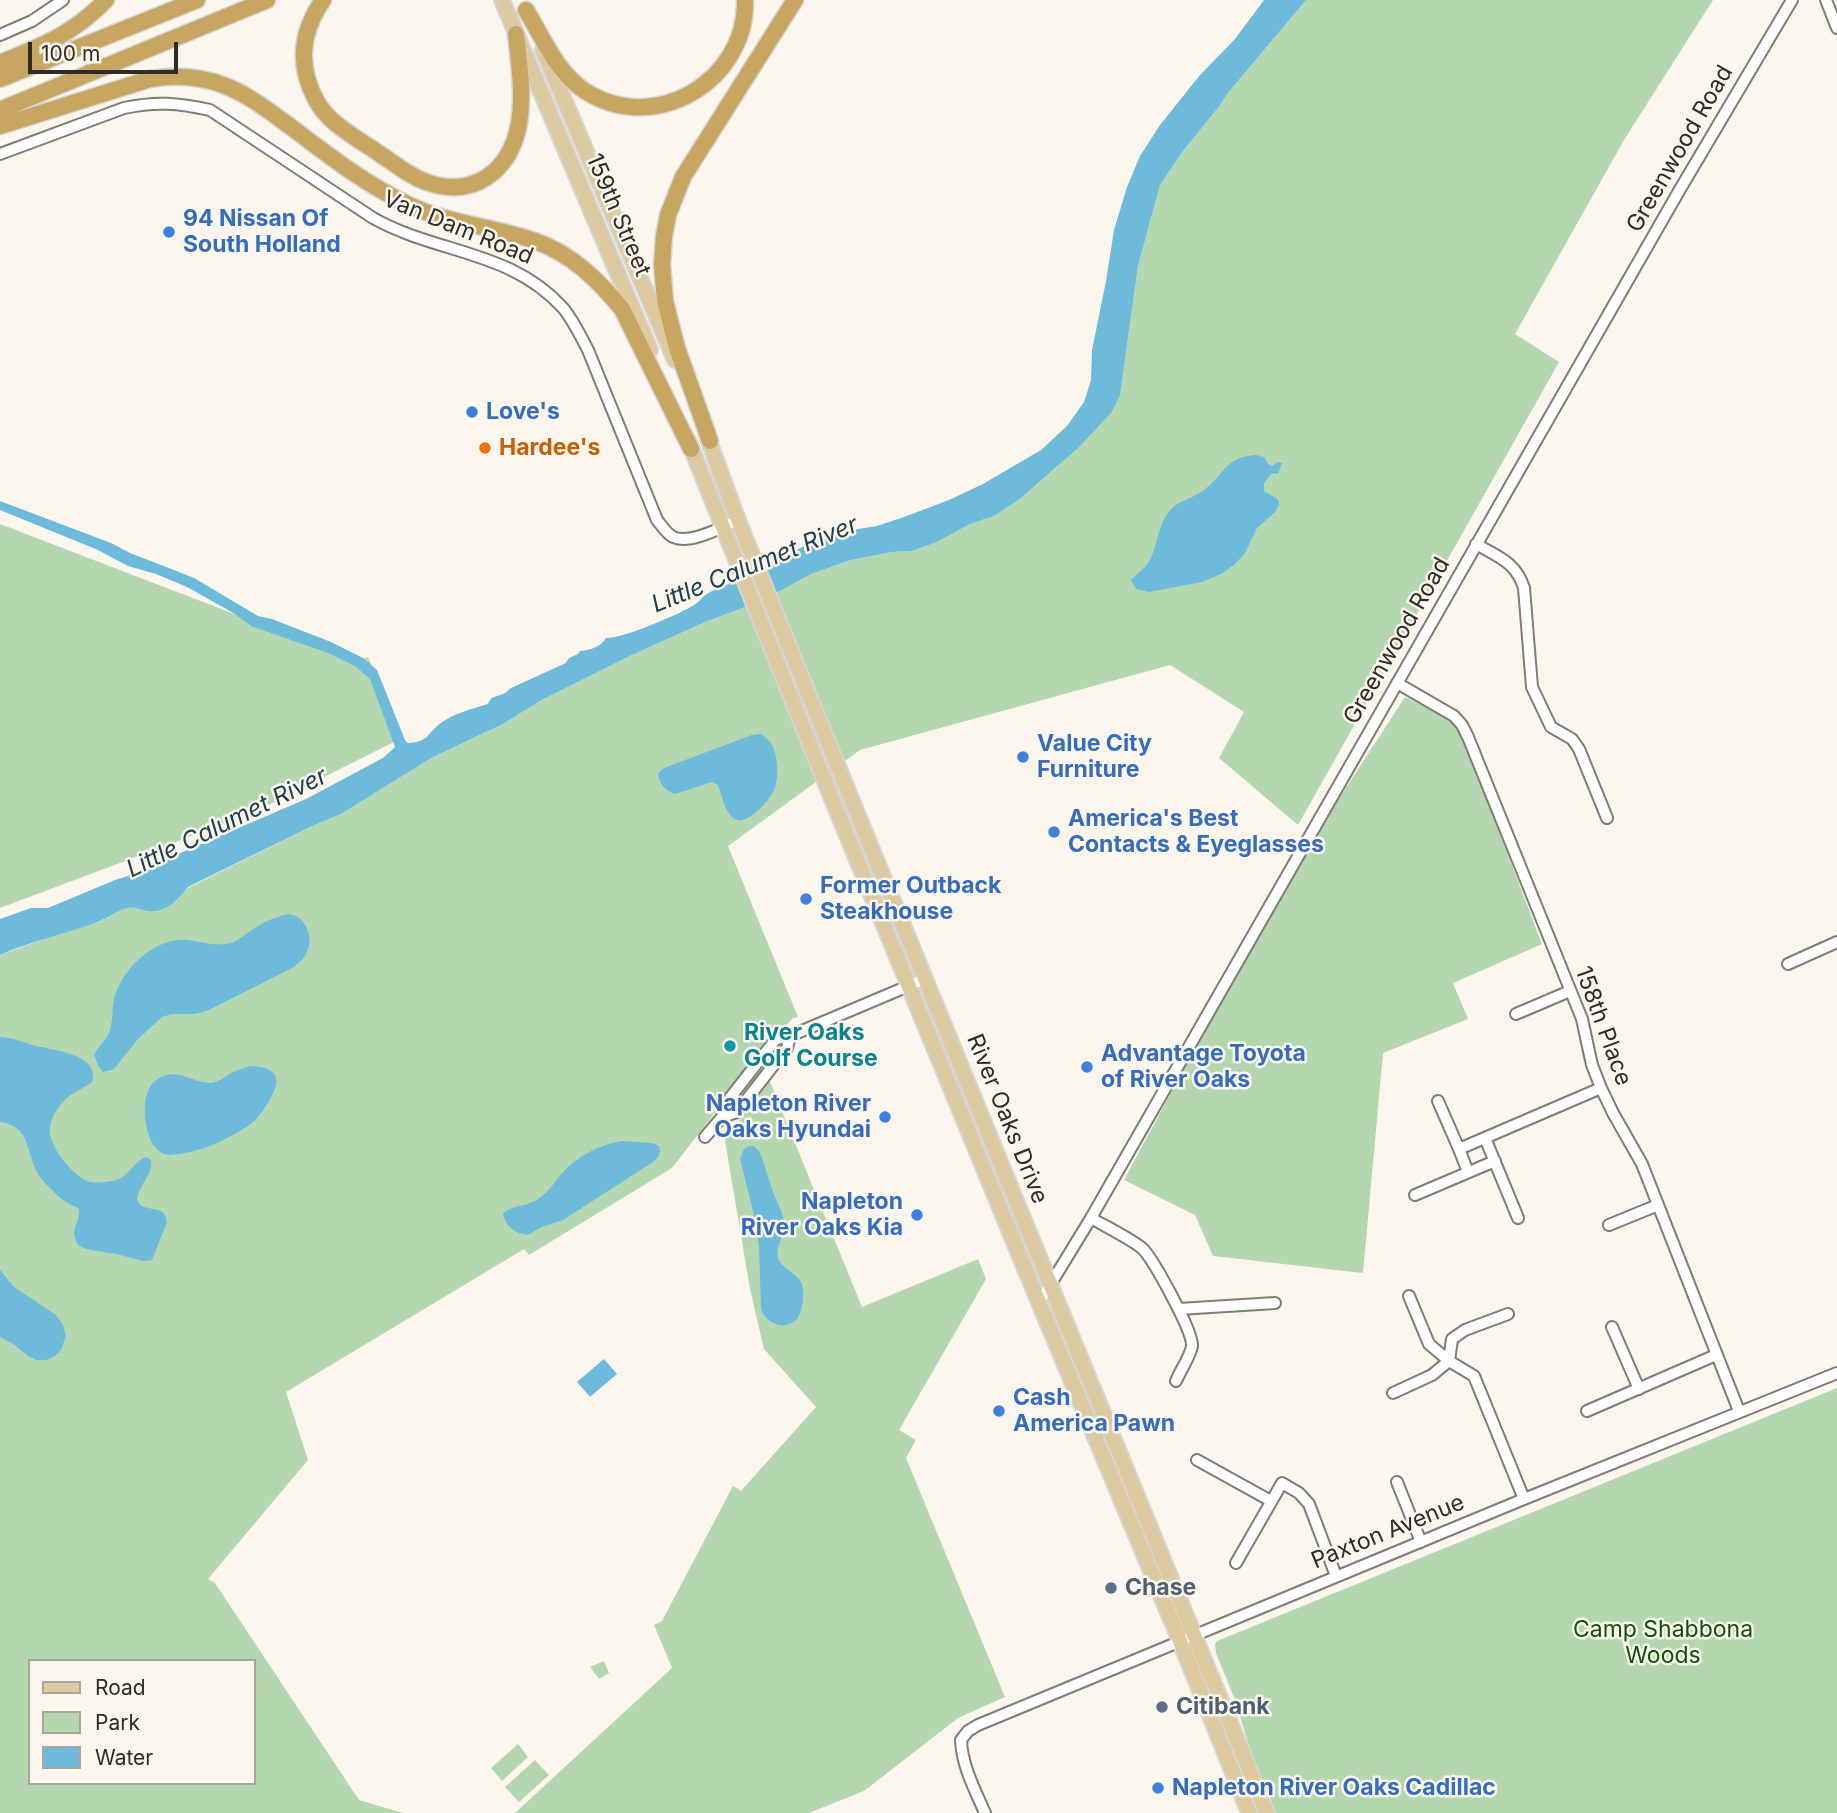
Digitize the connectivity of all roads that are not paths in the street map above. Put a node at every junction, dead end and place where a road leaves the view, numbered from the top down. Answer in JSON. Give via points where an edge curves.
{"nodes":[{"id":1,"x":63,"y":0,"type":"edge"},
{"id":2,"x":106,"y":0,"type":"edge"},
{"id":3,"x":197,"y":0,"type":"edge"},
{"id":4,"x":267,"y":0,"type":"edge"},
{"id":5,"x":323,"y":0,"type":"edge"},
{"id":6,"x":502,"y":0,"type":"edge"},
{"id":7,"x":745,"y":0,"type":"edge"},
{"id":8,"x":795,"y":0,"type":"edge"},
{"id":9,"x":1792,"y":0,"type":"edge"},
{"id":10,"x":1826,"y":0,"type":"edge"},
{"id":11,"x":524,"y":5,"type":"edge"},
{"id":12,"x":1837,"y":27,"type":"edge"},
{"id":13,"x":516,"y":34,"type":"junction"},
{"id":14,"x":0,"y":35,"type":"edge"},
{"id":15,"x":0,"y":64,"type":"edge"},
{"id":16,"x":0,"y":79,"type":"edge"},
{"id":17,"x":0,"y":110,"type":"edge"},
{"id":18,"x":0,"y":126,"type":"edge"},
{"id":19,"x":0,"y":154,"type":"edge"},
{"id":20,"x":710,"y":441,"type":"junction"},
{"id":21,"x":691,"y":449,"type":"junction"},
{"id":22,"x":738,"y":520,"type":"junction"},
{"id":23,"x":722,"y":526,"type":"junction"},
{"id":24,"x":1476,"y":544,"type":"junction"},
{"id":25,"x":1396,"y":683,"type":"junction"},
{"id":26,"x":1607,"y":818,"type":"dead end"},
{"id":27,"x":1837,"y":942,"type":"edge"},
{"id":28,"x":1788,"y":964,"type":"dead end"},
{"id":29,"x":925,"y":979,"type":"junction"},
{"id":30,"x":909,"y":986,"type":"junction"},
{"id":31,"x":1570,"y":991,"type":"junction"},
{"id":32,"x":1516,"y":1014,"type":"dead end"},
{"id":33,"x":1601,"y":1088,"type":"junction"},
{"id":34,"x":1438,"y":1101,"type":"dead end"},
{"id":35,"x":705,"y":1137,"type":"dead end"},
{"id":36,"x":1485,"y":1138,"type":"junction"},
{"id":37,"x":1459,"y":1149,"type":"junction"},
{"id":38,"x":1495,"y":1161,"type":"junction"},
{"id":39,"x":1468,"y":1172,"type":"junction"},
{"id":40,"x":1415,"y":1195,"type":"dead end"},
{"id":41,"x":1658,"y":1205,"type":"junction"},
{"id":42,"x":1091,"y":1218,"type":"junction"},
{"id":43,"x":1518,"y":1218,"type":"dead end"},
{"id":44,"x":1609,"y":1224,"type":"dead end"},
{"id":45,"x":1050,"y":1284,"type":"junction"},
{"id":46,"x":1409,"y":1296,"type":"dead end"},
{"id":47,"x":1039,"y":1303,"type":"junction"},
{"id":48,"x":1275,"y":1303,"type":"dead end"},
{"id":49,"x":1179,"y":1309,"type":"junction"},
{"id":50,"x":1508,"y":1314,"type":"dead end"},
{"id":51,"x":1612,"y":1327,"type":"dead end"},
{"id":52,"x":1716,"y":1355,"type":"junction"},
{"id":53,"x":1449,"y":1361,"type":"junction"},
{"id":54,"x":1837,"y":1373,"type":"edge"},
{"id":55,"x":1176,"y":1381,"type":"dead end"},
{"id":56,"x":1639,"y":1388,"type":"junction"},
{"id":57,"x":1393,"y":1393,"type":"dead end"},
{"id":58,"x":1587,"y":1411,"type":"dead end"},
{"id":59,"x":1739,"y":1411,"type":"junction"},
{"id":60,"x":1197,"y":1460,"type":"dead end"},
{"id":61,"x":1397,"y":1482,"type":"dead end"},
{"id":62,"x":1524,"y":1499,"type":"junction"},
{"id":63,"x":1271,"y":1502,"type":"junction"},
{"id":64,"x":1421,"y":1542,"type":"junction"},
{"id":65,"x":1236,"y":1563,"type":"dead end"},
{"id":66,"x":1336,"y":1576,"type":"junction"},
{"id":67,"x":1195,"y":1635,"type":"junction"},
{"id":68,"x":1180,"y":1641,"type":"junction"},
{"id":69,"x":985,"y":1813,"type":"edge"},
{"id":70,"x":1249,"y":1813,"type":"edge"},
{"id":71,"x":1268,"y":1813,"type":"edge"}],
"edges":[{"from":1,"to":14,"type":"street"},
{"from":2,"to":15,"type":"highway","via":[[71,31]]},
{"from":3,"to":16,"type":"highway"},
{"from":4,"to":17,"type":"highway"},
{"from":5,"to":13,"type":"highway","via":[[304,38],[307,80],[316,101],[328,116],[407,173],[445,187],[476,184],[490,176],[512,148],[522,91]]},
{"from":6,"to":13,"type":"main road","name":"159th Street"},
{"from":7,"to":11,"type":"highway","via":[[739,38],[716,74],[683,98],[652,107],[616,104],[574,83]]},
{"from":8,"to":20,"type":"highway","via":[[683,177],[668,215],[662,265],[665,301]]},
{"from":9,"to":24,"type":"street","name":"Greenwood Road"},
{"from":10,"to":12,"type":"street"},
{"from":11,"to":20,"type":"main road","name":"159th Street"},
{"from":13,"to":21,"type":"main road","name":"159th Street"},
{"from":18,"to":21,"type":"highway","via":[[168,76],[206,80],[243,94],[359,177],[408,205],[536,241],[578,263],[622,309]]},
{"from":19,"to":23,"type":"street","name":"Van Dam Road","via":[[124,108],[181,104],[210,110],[394,230],[500,264],[549,294],[570,318],[588,350],[665,531],[674,538],[687,539]]},
{"from":20,"to":22,"type":"main road","name":"River Oaks Drive"},
{"from":21,"to":23,"type":"main road","name":"River Oaks Drive"},
{"from":22,"to":23,"type":"street","name":"Van Dam Road"},
{"from":22,"to":29,"type":"main road","name":"River Oaks Drive"},
{"from":23,"to":30,"type":"main road","name":"River Oaks Drive"},
{"from":24,"to":25,"type":"street","name":"Greenwood Road"},
{"from":24,"to":26,"type":"street","via":[[1520,575],[1532,687],[1551,727],[1572,739],[1579,749]]},
{"from":25,"to":31,"type":"street","name":"158th Place","via":[[1462,725]]},
{"from":25,"to":42,"type":"street","name":"Greenwood Road"},
{"from":27,"to":28,"type":"street"},
{"from":29,"to":30,"type":"street"},
{"from":29,"to":45,"type":"main road","name":"River Oaks Drive"},
{"from":30,"to":35,"type":"street","via":[[776,1039]]},
{"from":30,"to":47,"type":"main road","name":"River Oaks Drive"},
{"from":31,"to":32,"type":"street"},
{"from":31,"to":33,"type":"street","name":"158th Place"},
{"from":33,"to":36,"type":"street"},
{"from":33,"to":41,"type":"street","name":"158th Place","via":[[1642,1164]]},
{"from":34,"to":37,"type":"street"},
{"from":36,"to":37,"type":"street"},
{"from":36,"to":38,"type":"street"},
{"from":37,"to":39,"type":"street"},
{"from":38,"to":39,"type":"street"},
{"from":38,"to":43,"type":"street"},
{"from":39,"to":40,"type":"street"},
{"from":41,"to":44,"type":"street"},
{"from":41,"to":52,"type":"street","name":"158th Place"},
{"from":42,"to":45,"type":"street","name":"Greenwood Road"},
{"from":42,"to":49,"type":"street","via":[[1142,1248]]},
{"from":45,"to":47,"type":"street","name":"Greenwood Road"},
{"from":45,"to":67,"type":"main road","name":"River Oaks Drive"},
{"from":46,"to":53,"type":"street","via":[[1429,1344]]},
{"from":47,"to":68,"type":"main road","name":"River Oaks Drive"},
{"from":48,"to":49,"type":"street"},
{"from":49,"to":55,"type":"street","via":[[1192,1346]]},
{"from":50,"to":53,"type":"street","via":[[1452,1339]]},
{"from":51,"to":56,"type":"street"},
{"from":52,"to":56,"type":"street"},
{"from":52,"to":59,"type":"street","name":"158th Place"},
{"from":53,"to":57,"type":"street","via":[[1432,1375]]},
{"from":53,"to":62,"type":"street","via":[[1474,1376]]},
{"from":54,"to":59,"type":"street","name":"Paxton Avenue"},
{"from":56,"to":58,"type":"street"},
{"from":59,"to":62,"type":"street","name":"Paxton Avenue"},
{"from":60,"to":63,"type":"street"},
{"from":61,"to":64,"type":"street"},
{"from":62,"to":64,"type":"street","name":"Paxton Avenue"},
{"from":63,"to":65,"type":"street"},
{"from":63,"to":66,"type":"street","via":[[1282,1483],[1309,1504]]},
{"from":64,"to":66,"type":"street","name":"Paxton Avenue"},
{"from":66,"to":67,"type":"street","name":"Paxton Avenue"},
{"from":67,"to":68,"type":"street","name":"Paxton Avenue"},
{"from":67,"to":71,"type":"main road","name":"River Oaks Drive"},
{"from":68,"to":69,"type":"street","name":"Paxton Avenue","via":[[968,1731],[961,1740],[962,1752]]},
{"from":68,"to":70,"type":"main road","name":"River Oaks Drive"}]}
